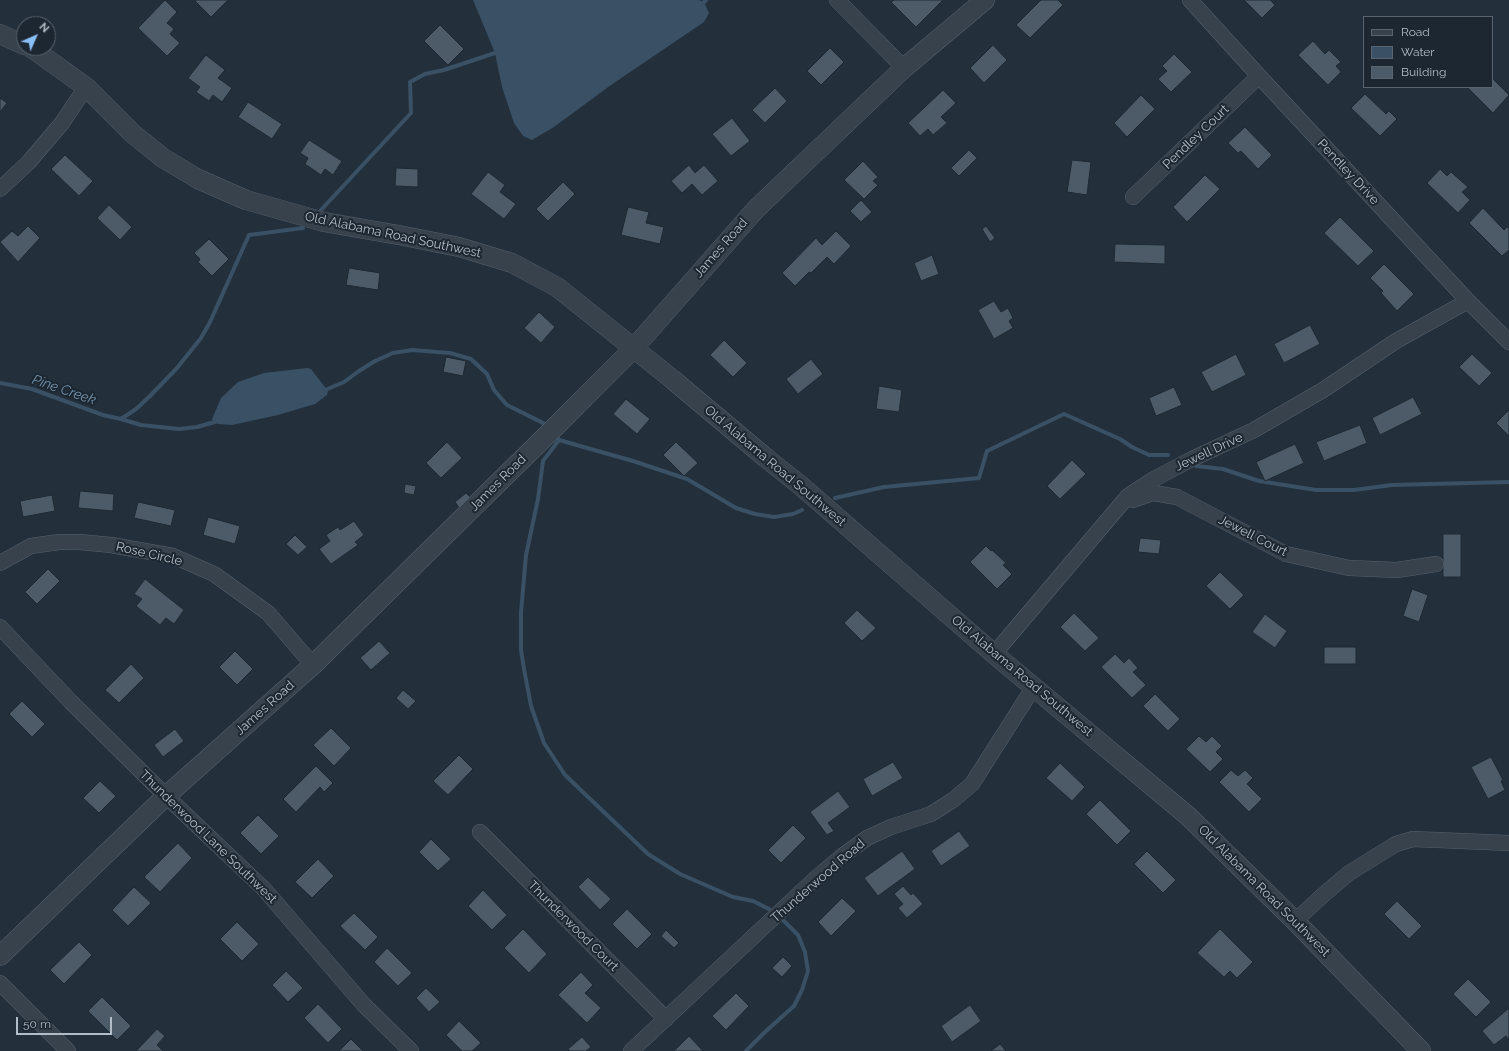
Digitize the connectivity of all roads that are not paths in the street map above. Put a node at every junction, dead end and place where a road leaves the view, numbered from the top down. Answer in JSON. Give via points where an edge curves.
{"nodes":[{"id":1,"x":837,"y":0,"type":"edge"},
{"id":2,"x":985,"y":0,"type":"edge"},
{"id":3,"x":1190,"y":0,"type":"edge"},
{"id":4,"x":0,"y":34,"type":"edge"},
{"id":5,"x":16,"y":41,"type":"edge"},
{"id":6,"x":44,"y":56,"type":"edge"},
{"id":7,"x":904,"y":68,"type":"junction"},
{"id":8,"x":1259,"y":76,"type":"junction"},
{"id":9,"x":86,"y":87,"type":"junction"},
{"id":10,"x":0,"y":190,"type":"edge"},
{"id":11,"x":1133,"y":197,"type":"dead end"},
{"id":12,"x":1468,"y":301,"type":"junction"},
{"id":13,"x":1509,"y":342,"type":"edge"},
{"id":14,"x":633,"y":349,"type":"junction"},
{"id":15,"x":1122,"y":505,"type":"junction"},
{"id":16,"x":0,"y":563,"type":"edge"},
{"id":17,"x":1436,"y":564,"type":"dead end"},
{"id":18,"x":0,"y":627,"type":"edge"},
{"id":19,"x":994,"y":654,"type":"junction"},
{"id":20,"x":313,"y":665,"type":"junction"},
{"id":21,"x":1038,"y":689,"type":"junction"},
{"id":22,"x":166,"y":796,"type":"junction"},
{"id":23,"x":480,"y":832,"type":"dead end"},
{"id":24,"x":1509,"y":843,"type":"edge"},
{"id":25,"x":1296,"y":921,"type":"junction"},
{"id":26,"x":0,"y":956,"type":"edge"},
{"id":27,"x":0,"y":983,"type":"edge"},
{"id":28,"x":666,"y":1019,"type":"junction"},
{"id":29,"x":68,"y":1051,"type":"edge"},
{"id":30,"x":411,"y":1051,"type":"edge"},
{"id":31,"x":631,"y":1051,"type":"edge"},
{"id":32,"x":1421,"y":1051,"type":"edge"}],
"edges":[{"from":1,"to":7,"type":"street"},
{"from":2,"to":7,"type":"street","name":"James Road"},
{"from":3,"to":8,"type":"street","name":"Pendley Drive"},
{"from":4,"to":5,"type":"street"},
{"from":6,"to":9,"type":"street","name":"Old Alabama Road Southwest"},
{"from":7,"to":14,"type":"street","name":"James Road","via":[[756,209]]},
{"from":8,"to":11,"type":"street","name":"Pendley Court"},
{"from":8,"to":12,"type":"street","name":"Pendley Drive"},
{"from":9,"to":10,"type":"street","via":[[62,123],[28,163]]},
{"from":9,"to":14,"type":"street","name":"Old Alabama Road Southwest","via":[[132,133],[163,158],[198,179],[246,200],[324,222],[459,247],[512,264],[557,287]]},
{"from":12,"to":13,"type":"street","name":"Pendley Drive"},
{"from":12,"to":15,"type":"street","name":"Jewell Drive","via":[[1396,341],[1322,390],[1254,430],[1154,479],[1128,496]]},
{"from":14,"to":19,"type":"street","name":"Old Alabama Road Southwest","via":[[800,485]]},
{"from":14,"to":20,"type":"street","name":"James Road"},
{"from":15,"to":17,"type":"street","name":"Jewell Court","via":[[1153,493],[1177,497],[1286,554],[1349,568],[1397,570]]},
{"from":15,"to":19,"type":"street","name":"Jewell Drive"},
{"from":16,"to":20,"type":"street","name":"Rose Circle","via":[[31,546],[59,542],[111,545],[173,556],[214,574],[268,613]]},
{"from":18,"to":22,"type":"street","name":"Thunderwood Lane Southwest"},
{"from":19,"to":21,"type":"street","name":"Old Alabama Road Southwest"},
{"from":20,"to":22,"type":"street","name":"James Road"},
{"from":21,"to":25,"type":"street","name":"Old Alabama Road Southwest","via":[[1188,816]]},
{"from":21,"to":28,"type":"street","name":"Thunderwood Road","via":[[1028,696],[972,784],[931,814],[867,838],[842,856]]},
{"from":22,"to":26,"type":"street","name":"James Road"},
{"from":22,"to":30,"type":"street","name":"Thunderwood Lane Southwest","via":[[264,889],[364,1005]]},
{"from":23,"to":28,"type":"street","name":"Thunderwood Court"},
{"from":24,"to":25,"type":"street","via":[[1413,839],[1396,844],[1350,873]]},
{"from":25,"to":32,"type":"street","name":"Old Alabama Road Southwest"},
{"from":27,"to":29,"type":"street"},
{"from":28,"to":31,"type":"street","name":"Thunderwood Road"}]}
